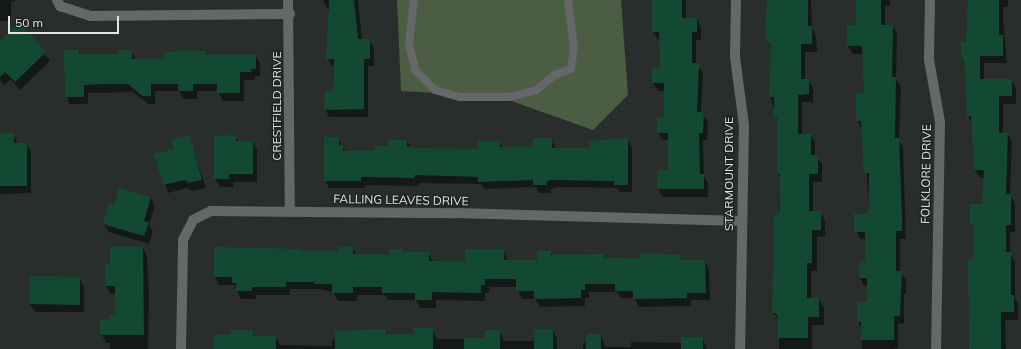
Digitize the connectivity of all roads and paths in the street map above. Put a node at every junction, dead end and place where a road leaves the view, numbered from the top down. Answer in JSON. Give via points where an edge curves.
{"nodes":[{"id":1,"x":57,"y":0,"type":"edge"},
{"id":2,"x":288,"y":0,"type":"edge"},
{"id":3,"x":414,"y":0,"type":"edge"},
{"id":4,"x":568,"y":0,"type":"edge"},
{"id":5,"x":736,"y":0,"type":"edge"},
{"id":6,"x":930,"y":0,"type":"edge"},
{"id":7,"x":290,"y":14,"type":"junction"},
{"id":8,"x":290,"y":212,"type":"junction"},
{"id":9,"x":742,"y":221,"type":"junction"},
{"id":10,"x":181,"y":349,"type":"edge"},
{"id":11,"x":740,"y":349,"type":"edge"},
{"id":12,"x":936,"y":349,"type":"edge"}],
"edges":[{"from":1,"to":7,"type":"street","via":[[60,6],[90,16]]},
{"from":2,"to":7,"type":"street","name":"CRESTFIELD DRIVE"},
{"from":3,"to":4,"type":"lane","via":[[409,43],[415,70],[434,90],[460,97],[508,97],[535,90],[555,75],[571,70],[574,48]]},
{"from":5,"to":9,"type":"street","name":"STARMOUNT DRIVE","via":[[735,57],[744,125]]},
{"from":6,"to":12,"type":"street","name":"FOLKLORE DRIVE","via":[[929,60],[940,122]]},
{"from":7,"to":8,"type":"street","name":"CRESTFIELD DRIVE"},
{"from":8,"to":9,"type":"street","name":"FALLING LEAVES DRIVE","via":[[456,213]]},
{"from":8,"to":10,"type":"street","name":"FALLING LEAVES DRIVE","via":[[211,211],[192,220],[182,240]]},
{"from":9,"to":11,"type":"street","name":"STARMOUNT DRIVE"}]}
